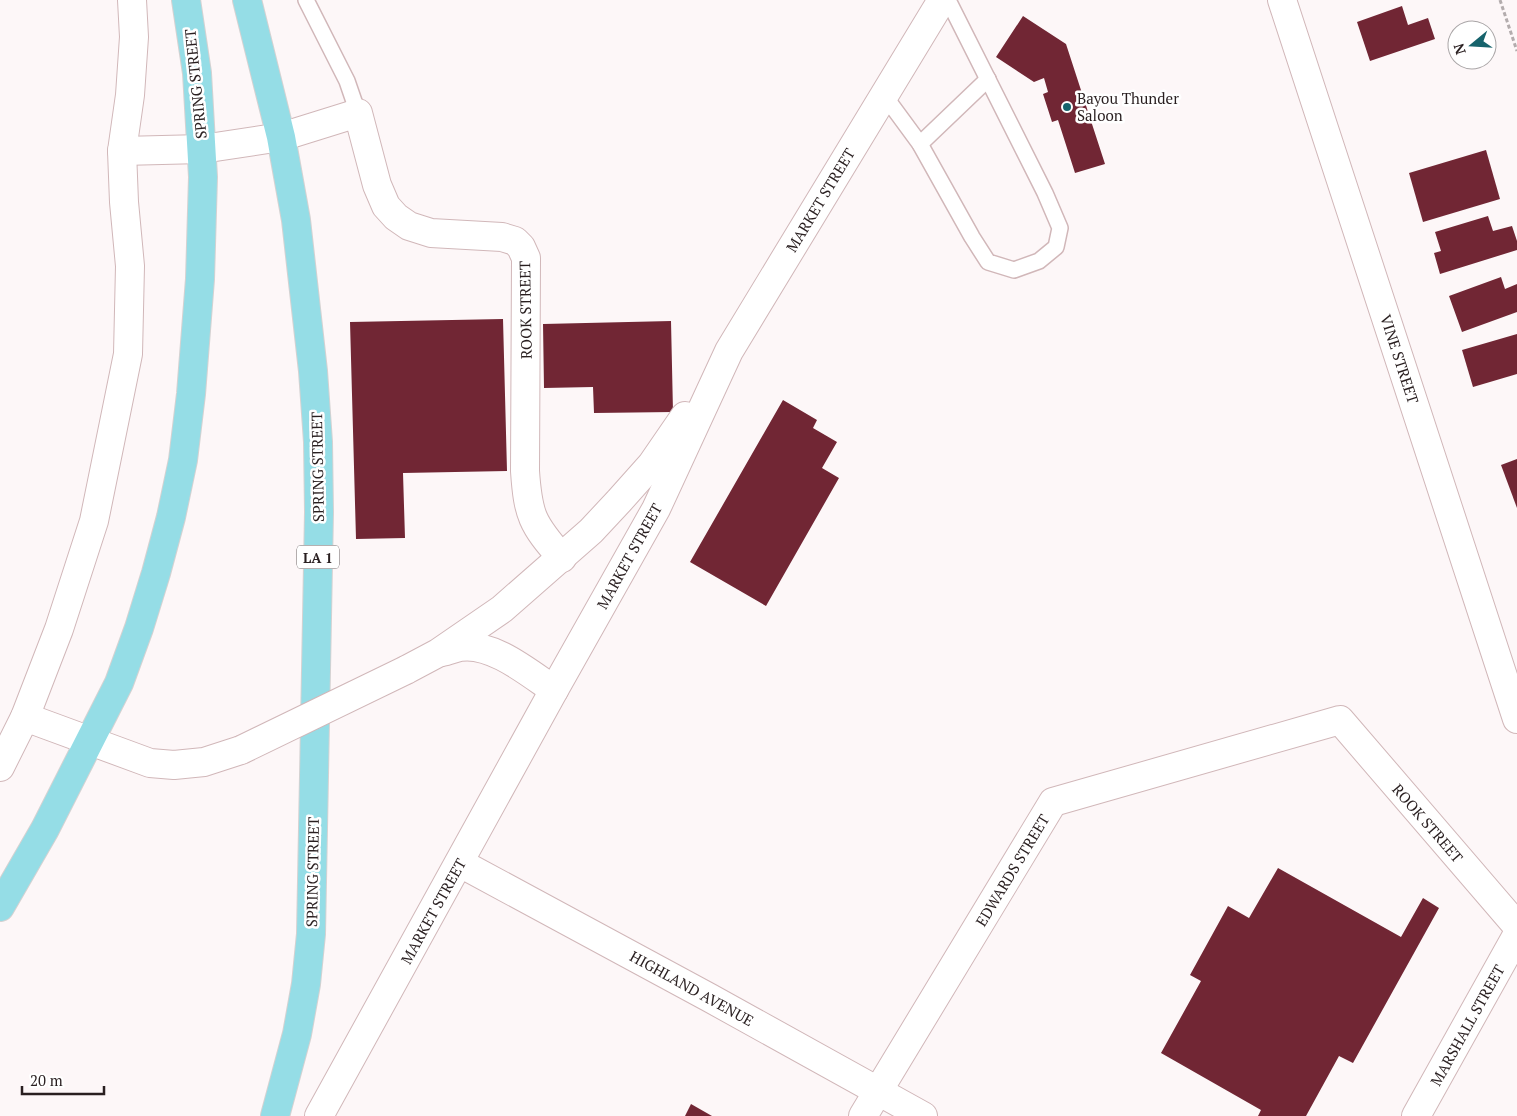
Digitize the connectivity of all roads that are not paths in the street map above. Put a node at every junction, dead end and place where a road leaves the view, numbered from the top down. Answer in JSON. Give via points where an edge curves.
{"nodes":[{"id":1,"x":132,"y":0,"type":"edge"},
{"id":2,"x":186,"y":0,"type":"edge"},
{"id":3,"x":247,"y":0,"type":"edge"},
{"id":4,"x":306,"y":0,"type":"edge"},
{"id":5,"x":942,"y":0,"type":"edge"},
{"id":6,"x":948,"y":0,"type":"edge"},
{"id":7,"x":1282,"y":0,"type":"edge"},
{"id":8,"x":988,"y":80,"type":"junction"},
{"id":9,"x":884,"y":95,"type":"junction"},
{"id":10,"x":358,"y":113,"type":"junction"},
{"id":11,"x":281,"y":137,"type":"junction"},
{"id":12,"x":920,"y":144,"type":"junction"},
{"id":13,"x":202,"y":149,"type":"junction"},
{"id":14,"x":122,"y":151,"type":"junction"},
{"id":15,"x":729,"y":351,"type":"junction"},
{"id":16,"x":562,"y":558,"type":"junction"},
{"id":17,"x":438,"y":653,"type":"junction"},
{"id":18,"x":554,"y":690,"type":"junction"},
{"id":19,"x":25,"y":717,"type":"junction"},
{"id":20,"x":1517,"y":719,"type":"edge"},
{"id":21,"x":1340,"y":720,"type":"joint"},
{"id":22,"x":89,"y":742,"type":"junction"},
{"id":23,"x":0,"y":767,"type":"edge"},
{"id":24,"x":460,"y":863,"type":"junction"},
{"id":25,"x":0,"y":907,"type":"edge"},
{"id":26,"x":1517,"y":926,"type":"edge"},
{"id":27,"x":1517,"y":935,"type":"edge"},
{"id":28,"x":878,"y":1091,"type":"junction"},
{"id":29,"x":275,"y":1116,"type":"edge"},
{"id":30,"x":319,"y":1116,"type":"edge"},
{"id":31,"x":863,"y":1116,"type":"edge"},
{"id":32,"x":923,"y":1116,"type":"edge"},
{"id":33,"x":1416,"y":1116,"type":"edge"}],
"edges":[{"from":1,"to":14,"type":"street","via":[[134,37]]},
{"from":2,"to":13,"type":"main road","name":"SPRING STREET","via":[[197,73]]},
{"from":3,"to":11,"type":"main road","name":"SPRING STREET","number":"LA 1"},
{"from":4,"to":10,"type":"lane","via":[[347,81]]},
{"from":5,"to":9,"type":"street","name":"MARKET STREET"},
{"from":6,"to":8,"type":"lane"},
{"from":7,"to":20,"type":"street","name":"VINE STREET"},
{"from":8,"to":12,"type":"lane"},
{"from":8,"to":12,"type":"lane","via":[[1060,228],[1056,247],[1039,261],[1014,270],[988,262]]},
{"from":9,"to":12,"type":"lane"},
{"from":9,"to":15,"type":"street","name":"MARKET STREET"},
{"from":10,"to":11,"type":"street"},
{"from":10,"to":16,"type":"street","name":"ROOK STREET","via":[[378,185],[386,206],[396,217],[409,226],[431,233],[502,236],[521,247],[526,258],[527,498],[538,528]]},
{"from":11,"to":13,"type":"street"},
{"from":11,"to":29,"type":"main road","name":"SPRING STREET","number":"LA 1","via":[[296,220],[313,371],[319,512],[310,934],[297,1034]]},
{"from":13,"to":14,"type":"street"},
{"from":13,"to":22,"type":"main road","name":"SPRING STREET","via":[[200,279],[183,460],[171,517],[139,628],[119,683]]},
{"from":14,"to":19,"type":"street","via":[[130,266],[128,354],[94,521],[59,629]]},
{"from":15,"to":16,"type":"street","via":[[652,464]]},
{"from":15,"to":18,"type":"street","name":"MARKET STREET","via":[[656,509]]},
{"from":16,"to":17,"type":"street","via":[[502,609]]},
{"from":17,"to":18,"type":"street","via":[[462,647],[485,649],[507,658]]},
{"from":17,"to":22,"type":"street","bridge":true,"via":[[241,750],[204,762],[150,763]]},
{"from":18,"to":24,"type":"street","name":"MARKET STREET"},
{"from":19,"to":22,"type":"street"},
{"from":19,"to":23,"type":"street"},
{"from":21,"to":26,"type":"street","name":"ROOK STREET"},
{"from":21,"to":28,"type":"street","name":"EDWARDS STREET","via":[[1053,802]]},
{"from":22,"to":25,"type":"main road","name":"SPRING STREET"},
{"from":24,"to":28,"type":"street","name":"HIGHLAND AVENUE"},
{"from":24,"to":30,"type":"street","name":"MARKET STREET"},
{"from":27,"to":33,"type":"street","name":"MARSHALL STREET"},
{"from":28,"to":31,"type":"street","name":"EDWARDS STREET"},
{"from":28,"to":32,"type":"street","name":"HIGHLAND AVENUE"}]}
